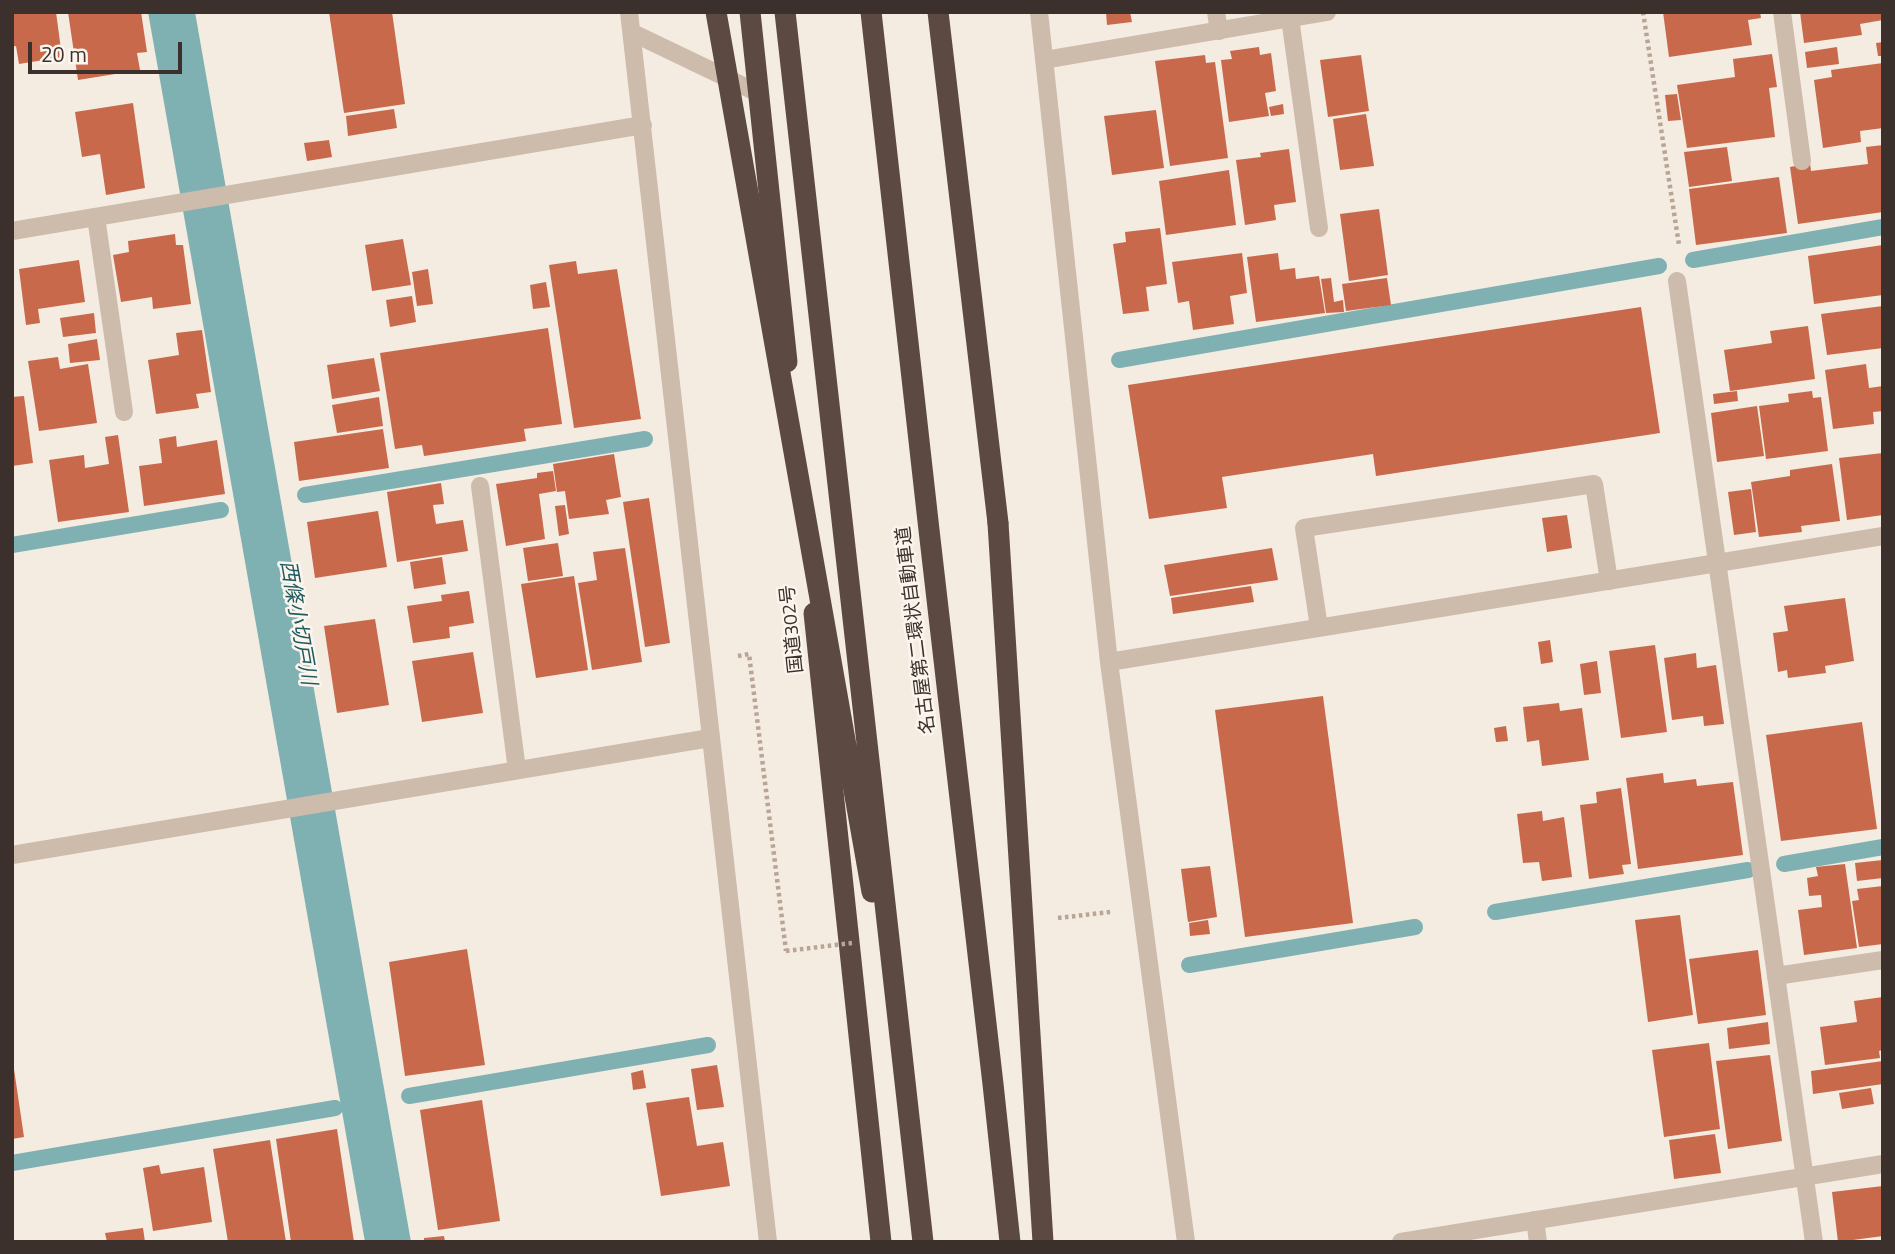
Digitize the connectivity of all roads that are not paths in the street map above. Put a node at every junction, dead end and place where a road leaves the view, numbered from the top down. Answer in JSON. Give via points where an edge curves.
{"nodes":[{"id":1,"x":629,"y":12,"type":"edge"},
{"id":2,"x":716,"y":12,"type":"edge"},
{"id":3,"x":750,"y":12,"type":"edge"},
{"id":4,"x":785,"y":12,"type":"edge"},
{"id":5,"x":871,"y":12,"type":"edge"},
{"id":6,"x":938,"y":12,"type":"edge"},
{"id":7,"x":1039,"y":12,"type":"edge"},
{"id":8,"x":1216,"y":12,"type":"edge"},
{"id":9,"x":1327,"y":12,"type":"edge"},
{"id":10,"x":1782,"y":12,"type":"edge"},
{"id":11,"x":1290,"y":18,"type":"junction"},
{"id":12,"x":1219,"y":31,"type":"junction"},
{"id":13,"x":631,"y":32,"type":"junction"},
{"id":14,"x":1044,"y":60,"type":"junction"},
{"id":15,"x":758,"y":93,"type":"junction"},
{"id":16,"x":643,"y":125,"type":"junction"},
{"id":17,"x":1802,"y":161,"type":"dead end"},
{"id":18,"x":96,"y":217,"type":"junction"},
{"id":19,"x":1319,"y":228,"type":"dead end"},
{"id":20,"x":12,"y":231,"type":"edge"},
{"id":21,"x":1677,"y":281,"type":"road end"},
{"id":22,"x":124,"y":412,"type":"dead end"},
{"id":23,"x":480,"y":485,"type":"dead end"},
{"id":24,"x":1883,"y":536,"type":"edge"},
{"id":25,"x":1718,"y":563,"type":"junction"},
{"id":26,"x":1609,"y":581,"type":"junction"},
{"id":27,"x":1319,"y":627,"type":"junction"},
{"id":28,"x":1108,"y":662,"type":"junction"},
{"id":29,"x":710,"y":738,"type":"junction"},
{"id":30,"x":517,"y":771,"type":"junction"},
{"id":31,"x":12,"y":855,"type":"edge"},
{"id":32,"x":1883,"y":960,"type":"edge"},
{"id":33,"x":1776,"y":976,"type":"junction"},
{"id":34,"x":908,"y":1097,"type":"junction"},
{"id":35,"x":1883,"y":1164,"type":"edge"},
{"id":36,"x":1805,"y":1177,"type":"junction"},
{"id":37,"x":1535,"y":1220,"type":"junction"},
{"id":38,"x":768,"y":1242,"type":"edge"},
{"id":39,"x":881,"y":1242,"type":"edge"},
{"id":40,"x":923,"y":1242,"type":"edge"},
{"id":41,"x":1010,"y":1242,"type":"edge"},
{"id":42,"x":1043,"y":1242,"type":"edge"},
{"id":43,"x":1186,"y":1242,"type":"edge"},
{"id":44,"x":1401,"y":1242,"type":"edge"},
{"id":45,"x":1538,"y":1242,"type":"edge"},
{"id":46,"x":1814,"y":1242,"type":"edge"}],
"edges":[{"from":1,"to":13,"type":"street"},
{"from":2,"to":34,"type":"highway","bridge":true},
{"from":3,"to":15,"type":"highway","name":"国道302号"},
{"from":4,"to":34,"type":"highway","bridge":true},
{"from":5,"to":41,"type":"highway","name":"名古屋第二環状自動車道","bridge":true},
{"from":6,"to":42,"type":"highway","bridge":true,"via":[[998,523]]},
{"from":7,"to":14,"type":"street"},
{"from":8,"to":12,"type":"street"},
{"from":9,"to":11,"type":"street"},
{"from":10,"to":17,"type":"street"},
{"from":11,"to":12,"type":"street"},
{"from":11,"to":19,"type":"street"},
{"from":12,"to":14,"type":"street"},
{"from":13,"to":15,"type":"street"},
{"from":13,"to":16,"type":"street"},
{"from":14,"to":28,"type":"street"},
{"from":15,"to":39,"type":"highway","name":"国道302号"},
{"from":16,"to":18,"type":"street"},
{"from":16,"to":29,"type":"street"},
{"from":18,"to":20,"type":"street"},
{"from":18,"to":22,"type":"street"},
{"from":21,"to":25,"type":"street"},
{"from":23,"to":30,"type":"street"},
{"from":24,"to":25,"type":"street"},
{"from":25,"to":26,"type":"street"},
{"from":25,"to":33,"type":"street"},
{"from":26,"to":27,"type":"street"},
{"from":26,"to":27,"type":"street","via":[[1594,484],[1304,528]]},
{"from":27,"to":28,"type":"street"},
{"from":28,"to":43,"type":"street"},
{"from":29,"to":30,"type":"street"},
{"from":29,"to":38,"type":"street"},
{"from":30,"to":31,"type":"street"},
{"from":32,"to":33,"type":"street"},
{"from":33,"to":36,"type":"street"},
{"from":34,"to":40,"type":"highway","bridge":true},
{"from":35,"to":36,"type":"street"},
{"from":36,"to":37,"type":"street"},
{"from":36,"to":46,"type":"street"},
{"from":37,"to":44,"type":"street"},
{"from":37,"to":45,"type":"street"}]}
